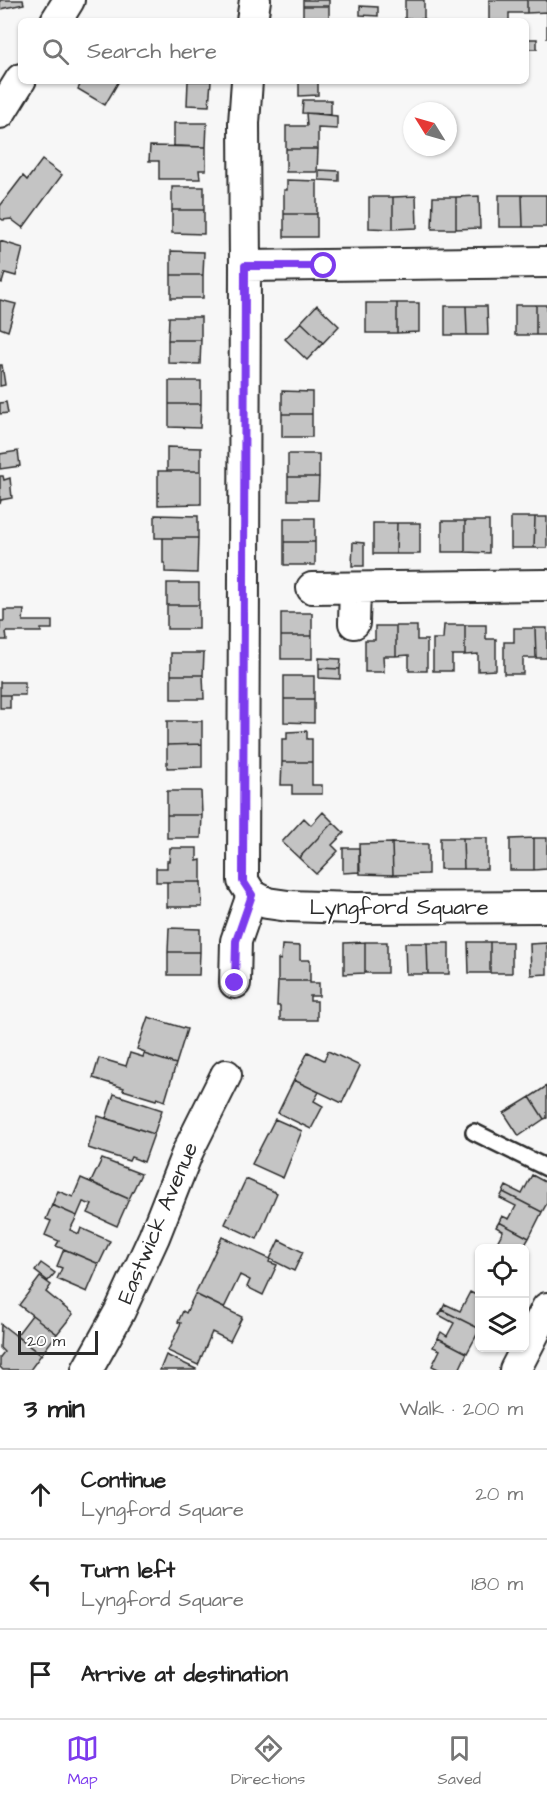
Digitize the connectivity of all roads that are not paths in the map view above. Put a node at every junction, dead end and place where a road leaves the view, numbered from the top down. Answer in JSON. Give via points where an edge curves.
{"nodes":[{"id":1,"x":69,"y":0,"type":"edge"},
{"id":2,"x":255,"y":0,"type":"edge"},
{"id":3,"x":58,"y":18,"type":"edge"},
{"id":4,"x":252,"y":18,"type":"edge"},
{"id":5,"x":18,"y":84,"type":"edge"},
{"id":6,"x":247,"y":84,"type":"edge"},
{"id":7,"x":0,"y":113,"type":"edge"},
{"id":8,"x":547,"y":262,"type":"edge"},
{"id":9,"x":245,"y":266,"type":"junction"},
{"id":10,"x":547,"y":585,"type":"edge"},
{"id":11,"x":312,"y":588,"type":"dead end"},
{"id":12,"x":355,"y":588,"type":"junction"},
{"id":13,"x":354,"y":623,"type":"dead end"},
{"id":14,"x":252,"y":895,"type":"junction"},
{"id":15,"x":547,"y":907,"type":"edge"},
{"id":16,"x":235,"y":983,"type":"dead end"},
{"id":17,"x":226,"y":1075,"type":"dead end"},
{"id":18,"x":474,"y":1132,"type":"dead end"},
{"id":19,"x":547,"y":1168,"type":"edge"},
{"id":20,"x":547,"y":1308,"type":"edge"},
{"id":21,"x":87,"y":1370,"type":"edge"},
{"id":22,"x":515,"y":1370,"type":"edge"}],
"edges":[{"from":1,"to":3,"type":"street"},
{"from":2,"to":4,"type":"street"},
{"from":5,"to":7,"type":"street"},
{"from":6,"to":9,"type":"street"},
{"from":8,"to":9,"type":"street"},
{"from":9,"to":14,"type":"street","via":[[243,881]]},
{"from":10,"to":12,"type":"street"},
{"from":11,"to":12,"type":"street"},
{"from":12,"to":13,"type":"street"},
{"from":14,"to":15,"type":"street","name":"Lyngford Square","via":[[267,903],[288,906]]},
{"from":14,"to":16,"type":"street","via":[[236,941]]},
{"from":17,"to":21,"type":"street","name":"Eastwick Avenue","via":[[188,1151],[120,1311]]},
{"from":18,"to":19,"type":"lane"},
{"from":20,"to":22,"type":"street"}]}
